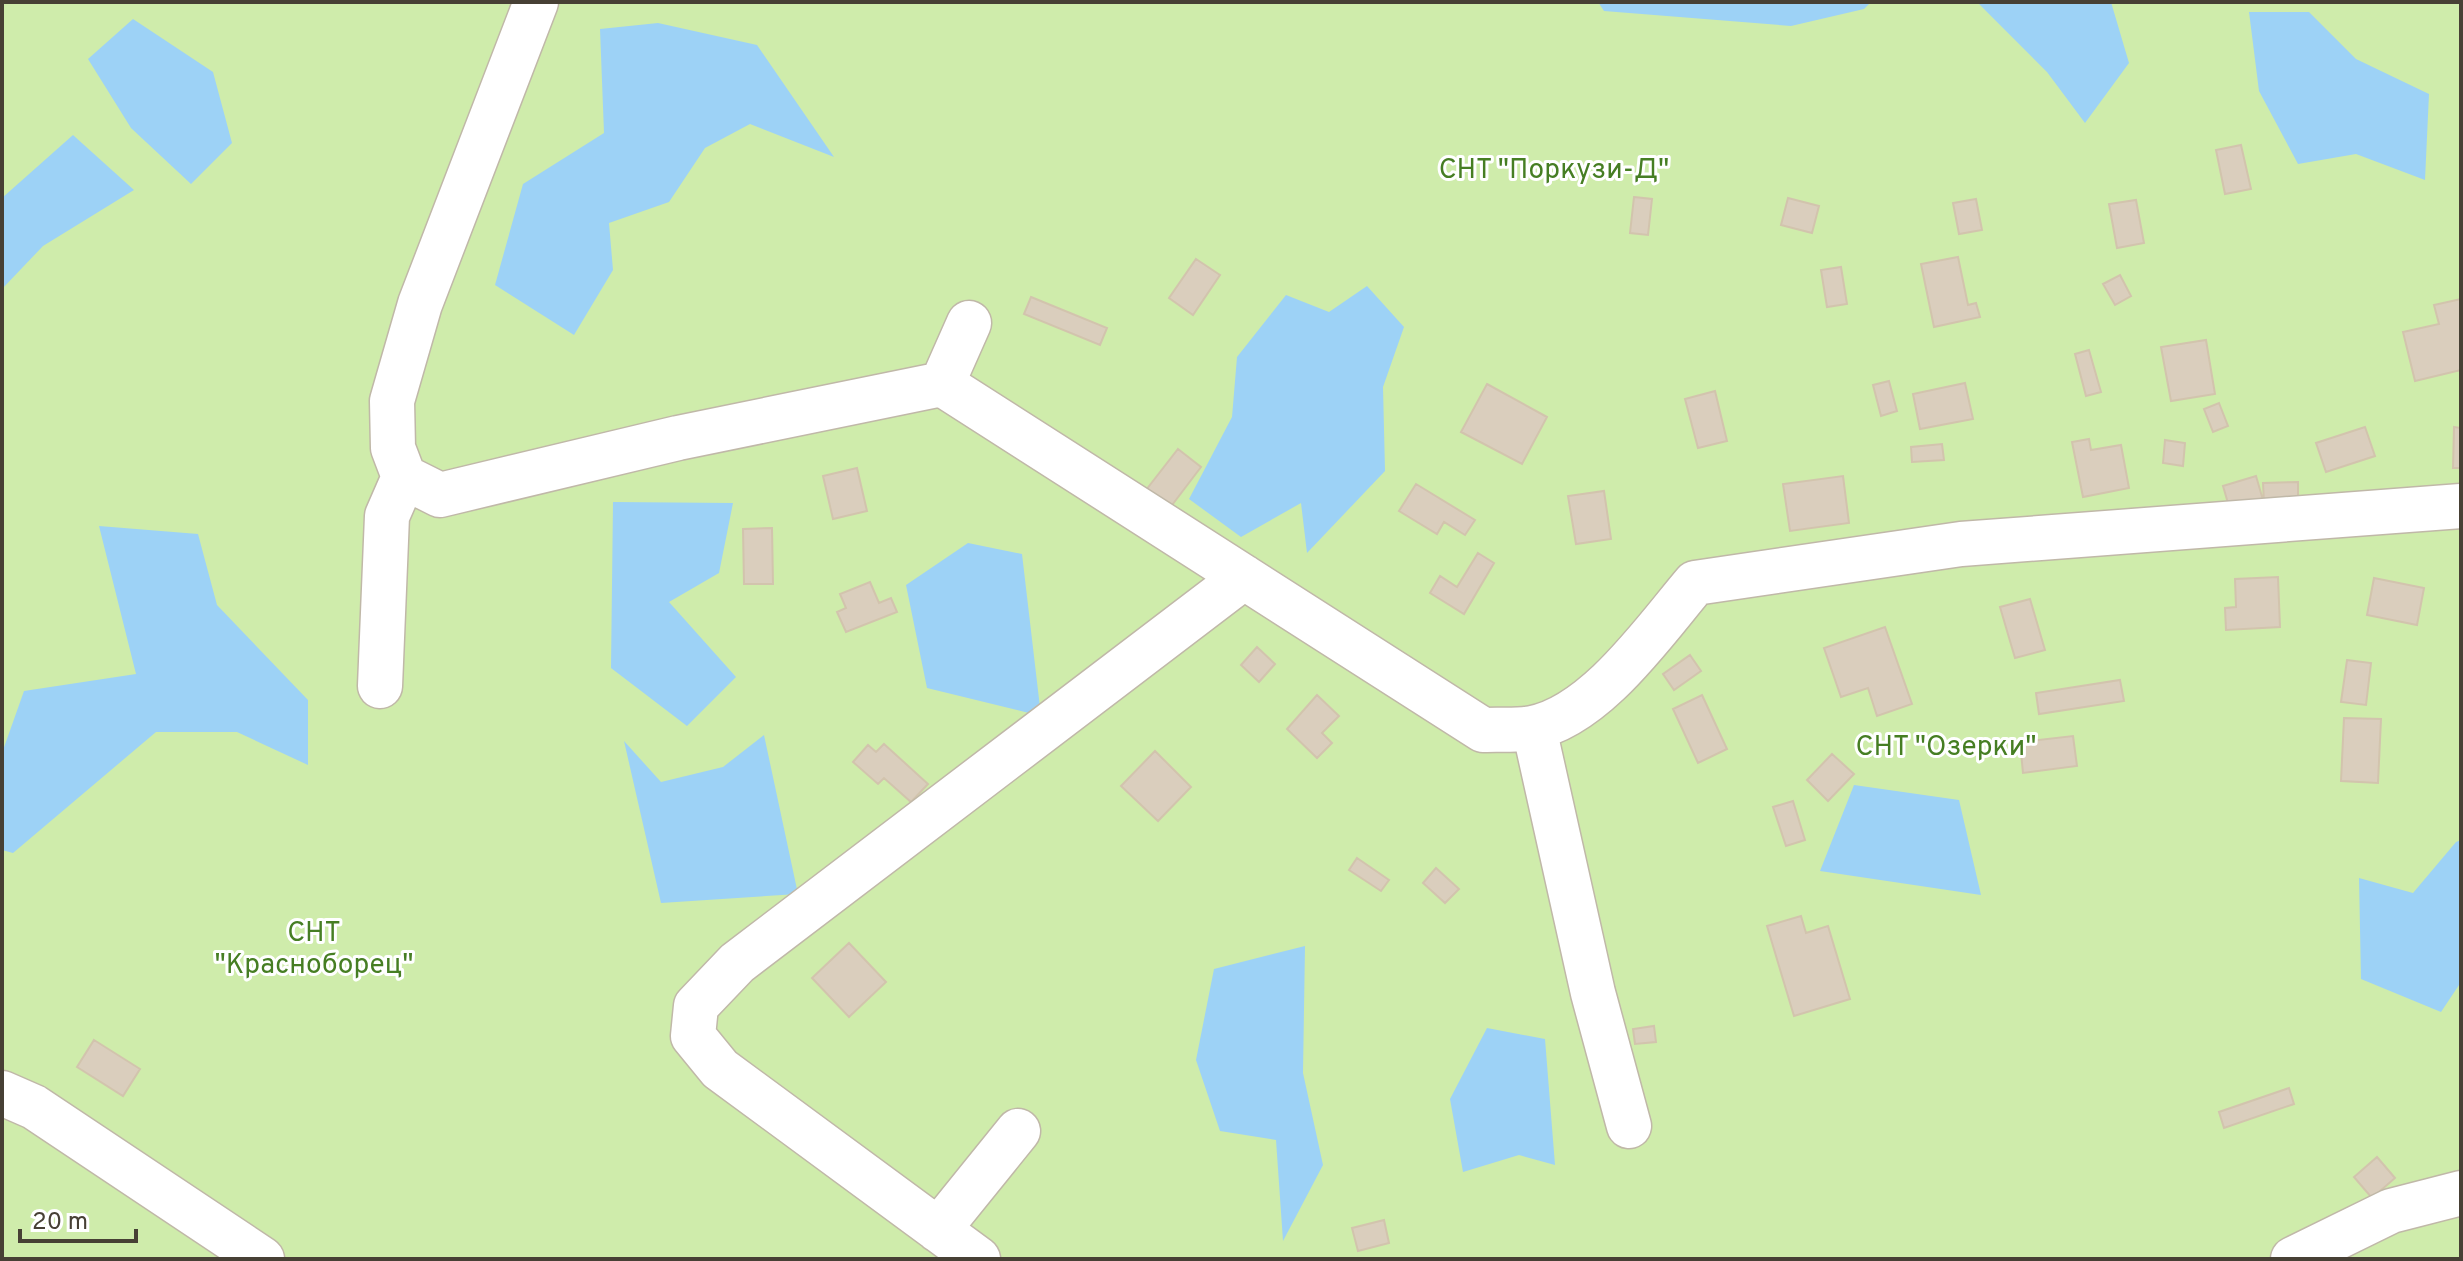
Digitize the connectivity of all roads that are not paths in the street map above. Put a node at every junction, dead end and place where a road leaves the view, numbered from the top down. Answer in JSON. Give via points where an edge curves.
{"nodes":[{"id":1,"x":536,"y":2,"type":"edge"},
{"id":2,"x":969,"y":323,"type":"dead end"},
{"id":3,"x":942,"y":384,"type":"junction"},
{"id":4,"x":404,"y":477,"type":"junction"},
{"id":5,"x":2461,"y":506,"type":"edge"},
{"id":6,"x":1244,"y":577,"type":"junction"},
{"id":7,"x":380,"y":686,"type":"dead end"},
{"id":8,"x":1534,"y":728,"type":"junction"},
{"id":9,"x":2,"y":1093,"type":"edge"},
{"id":10,"x":1629,"y":1126,"type":"dead end"},
{"id":11,"x":1018,"y":1131,"type":"dead end"},
{"id":12,"x":2461,"y":1193,"type":"edge"},
{"id":13,"x":938,"y":1230,"type":"junction"},
{"id":14,"x":262,"y":1259,"type":"edge"},
{"id":15,"x":978,"y":1259,"type":"edge"},
{"id":16,"x":2293,"y":1259,"type":"edge"}],
"edges":[{"from":1,"to":4,"type":"street","via":[[420,304],[392,401],[393,448]]},
{"from":2,"to":3,"type":"street"},
{"from":3,"to":4,"type":"street","via":[[678,438],[440,495]]},
{"from":3,"to":6,"type":"street"},
{"from":4,"to":7,"type":"street","via":[[387,516]]},
{"from":5,"to":8,"type":"street","via":[[1961,544],[1695,583],[1613,678],[1577,709]]},
{"from":6,"to":8,"type":"street","via":[[1483,730]]},
{"from":6,"to":13,"type":"street","via":[[737,963],[696,1006],[693,1036],[720,1069]]},
{"from":8,"to":10,"type":"street","via":[[1593,993]]},
{"from":9,"to":14,"type":"street","via":[[34,1107]]},
{"from":11,"to":13,"type":"street"},
{"from":12,"to":16,"type":"street","via":[[2391,1211]]},
{"from":13,"to":15,"type":"street"}]}
